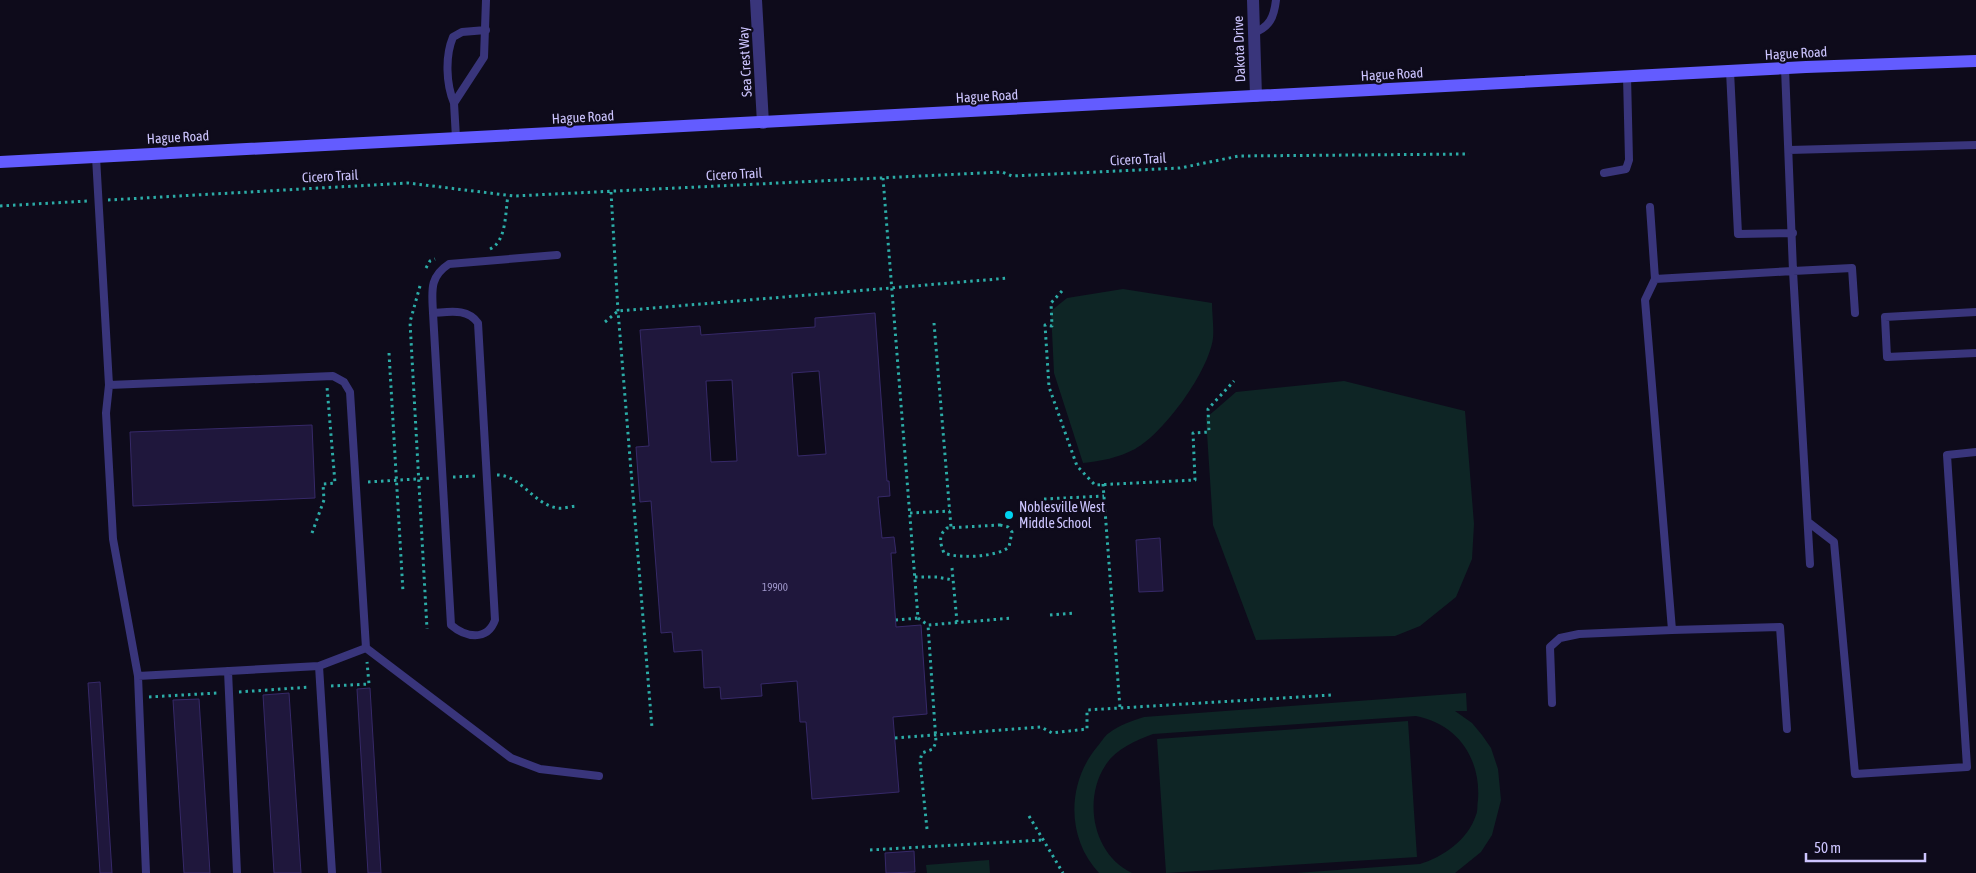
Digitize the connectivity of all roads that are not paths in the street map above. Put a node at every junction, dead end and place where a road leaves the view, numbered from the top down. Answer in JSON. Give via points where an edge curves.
{"nodes":[{"id":1,"x":486,"y":0,"type":"edge"},
{"id":2,"x":756,"y":0,"type":"edge"},
{"id":3,"x":1253,"y":0,"type":"edge"},
{"id":4,"x":1276,"y":0,"type":"edge"},
{"id":5,"x":486,"y":30,"type":"junction"},
{"id":6,"x":1253,"y":33,"type":"junction"},
{"id":7,"x":1976,"y":61,"type":"edge"},
{"id":8,"x":1785,"y":68,"type":"junction"},
{"id":9,"x":1730,"y":71,"type":"junction"},
{"id":10,"x":1627,"y":76,"type":"junction"},
{"id":11,"x":1256,"y":96,"type":"junction"},
{"id":12,"x":454,"y":103,"type":"junction"},
{"id":13,"x":763,"y":123,"type":"junction"},
{"id":14,"x":456,"y":138,"type":"junction"},
{"id":15,"x":1976,"y":145,"type":"edge"},
{"id":16,"x":1789,"y":150,"type":"junction"},
{"id":17,"x":96,"y":157,"type":"junction"},
{"id":18,"x":0,"y":162,"type":"edge"},
{"id":19,"x":1604,"y":173,"type":"dead end"},
{"id":20,"x":1650,"y":207,"type":"dead end"},
{"id":21,"x":1793,"y":233,"type":"junction"},
{"id":22,"x":557,"y":255,"type":"dead end"},
{"id":23,"x":1793,"y":271,"type":"junction"},
{"id":24,"x":1656,"y":279,"type":"junction"},
{"id":25,"x":1976,"y":312,"type":"edge"},
{"id":26,"x":434,"y":313,"type":"junction"},
{"id":27,"x":1854,"y":313,"type":"dead end"},
{"id":28,"x":1976,"y":353,"type":"edge"},
{"id":29,"x":109,"y":385,"type":"junction"},
{"id":30,"x":1976,"y":452,"type":"edge"},
{"id":31,"x":1808,"y":522,"type":"junction"},
{"id":32,"x":1810,"y":564,"type":"dead end"},
{"id":33,"x":1672,"y":630,"type":"junction"},
{"id":34,"x":366,"y":648,"type":"junction"},
{"id":35,"x":319,"y":666,"type":"junction"},
{"id":36,"x":228,"y":671,"type":"junction"},
{"id":37,"x":138,"y":676,"type":"junction"},
{"id":38,"x":1552,"y":703,"type":"dead end"},
{"id":39,"x":1788,"y":729,"type":"dead end"},
{"id":40,"x":599,"y":776,"type":"dead end"},
{"id":41,"x":146,"y":873,"type":"edge"},
{"id":42,"x":237,"y":873,"type":"edge"},
{"id":43,"x":332,"y":873,"type":"edge"}],
"edges":[{"from":1,"to":5,"type":"lane"},
{"from":2,"to":13,"type":"street","name":"Sea Crest Way"},
{"from":3,"to":6,"type":"street","name":"Dakota Drive"},
{"from":4,"to":6,"type":"lane","via":[[1269,25]]},
{"from":5,"to":12,"type":"lane","via":[[484,57]]},
{"from":5,"to":12,"type":"lane","via":[[462,32],[453,37],[447,52]]},
{"from":6,"to":11,"type":"street","name":"Dakota Drive"},
{"from":7,"to":8,"type":"main road","name":"Hague Road"},
{"from":8,"to":9,"type":"main road","name":"Hague Road"},
{"from":8,"to":16,"type":"lane"},
{"from":9,"to":10,"type":"main road","name":"Hague Road"},
{"from":9,"to":21,"type":"lane","via":[[1738,234]]},
{"from":10,"to":11,"type":"main road","name":"Hague Road"},
{"from":10,"to":19,"type":"lane","via":[[1629,160],[1626,169]]},
{"from":11,"to":13,"type":"main road","name":"Hague Road"},
{"from":12,"to":14,"type":"lane"},
{"from":13,"to":14,"type":"main road","name":"Hague Road"},
{"from":14,"to":17,"type":"main road","name":"Hague Road"},
{"from":15,"to":16,"type":"lane"},
{"from":16,"to":21,"type":"lane"},
{"from":17,"to":18,"type":"main road","name":"Hague Road"},
{"from":17,"to":29,"type":"lane"},
{"from":20,"to":24,"type":"lane"},
{"from":21,"to":23,"type":"lane"},
{"from":22,"to":26,"type":"lane","via":[[449,264],[438,272],[432,288]]},
{"from":23,"to":24,"type":"lane"},
{"from":23,"to":27,"type":"lane","via":[[1852,268]]},
{"from":23,"to":31,"type":"lane"},
{"from":24,"to":33,"type":"lane","via":[[1645,300]]},
{"from":25,"to":28,"type":"lane","via":[[1885,317],[1888,357]]},
{"from":26,"to":26,"type":"lane","via":[[451,625],[472,636],[484,634],[492,628],[495,620],[478,323],[472,315],[460,312]]},
{"from":29,"to":34,"type":"lane","via":[[326,376],[344,382],[350,392]]},
{"from":29,"to":37,"type":"lane","via":[[106,413],[113,539]]},
{"from":30,"to":31,"type":"lane","via":[[1946,455],[1967,767],[1855,774],[1834,542]]},
{"from":31,"to":32,"type":"lane"},
{"from":33,"to":38,"type":"lane","via":[[1579,634],[1560,638],[1550,647]]},
{"from":33,"to":39,"type":"lane","via":[[1780,628]]},
{"from":34,"to":35,"type":"lane"},
{"from":34,"to":40,"type":"lane","via":[[511,758],[540,769]]},
{"from":35,"to":36,"type":"lane"},
{"from":35,"to":43,"type":"lane"},
{"from":36,"to":37,"type":"lane"},
{"from":36,"to":42,"type":"lane"},
{"from":37,"to":41,"type":"lane"}]}
